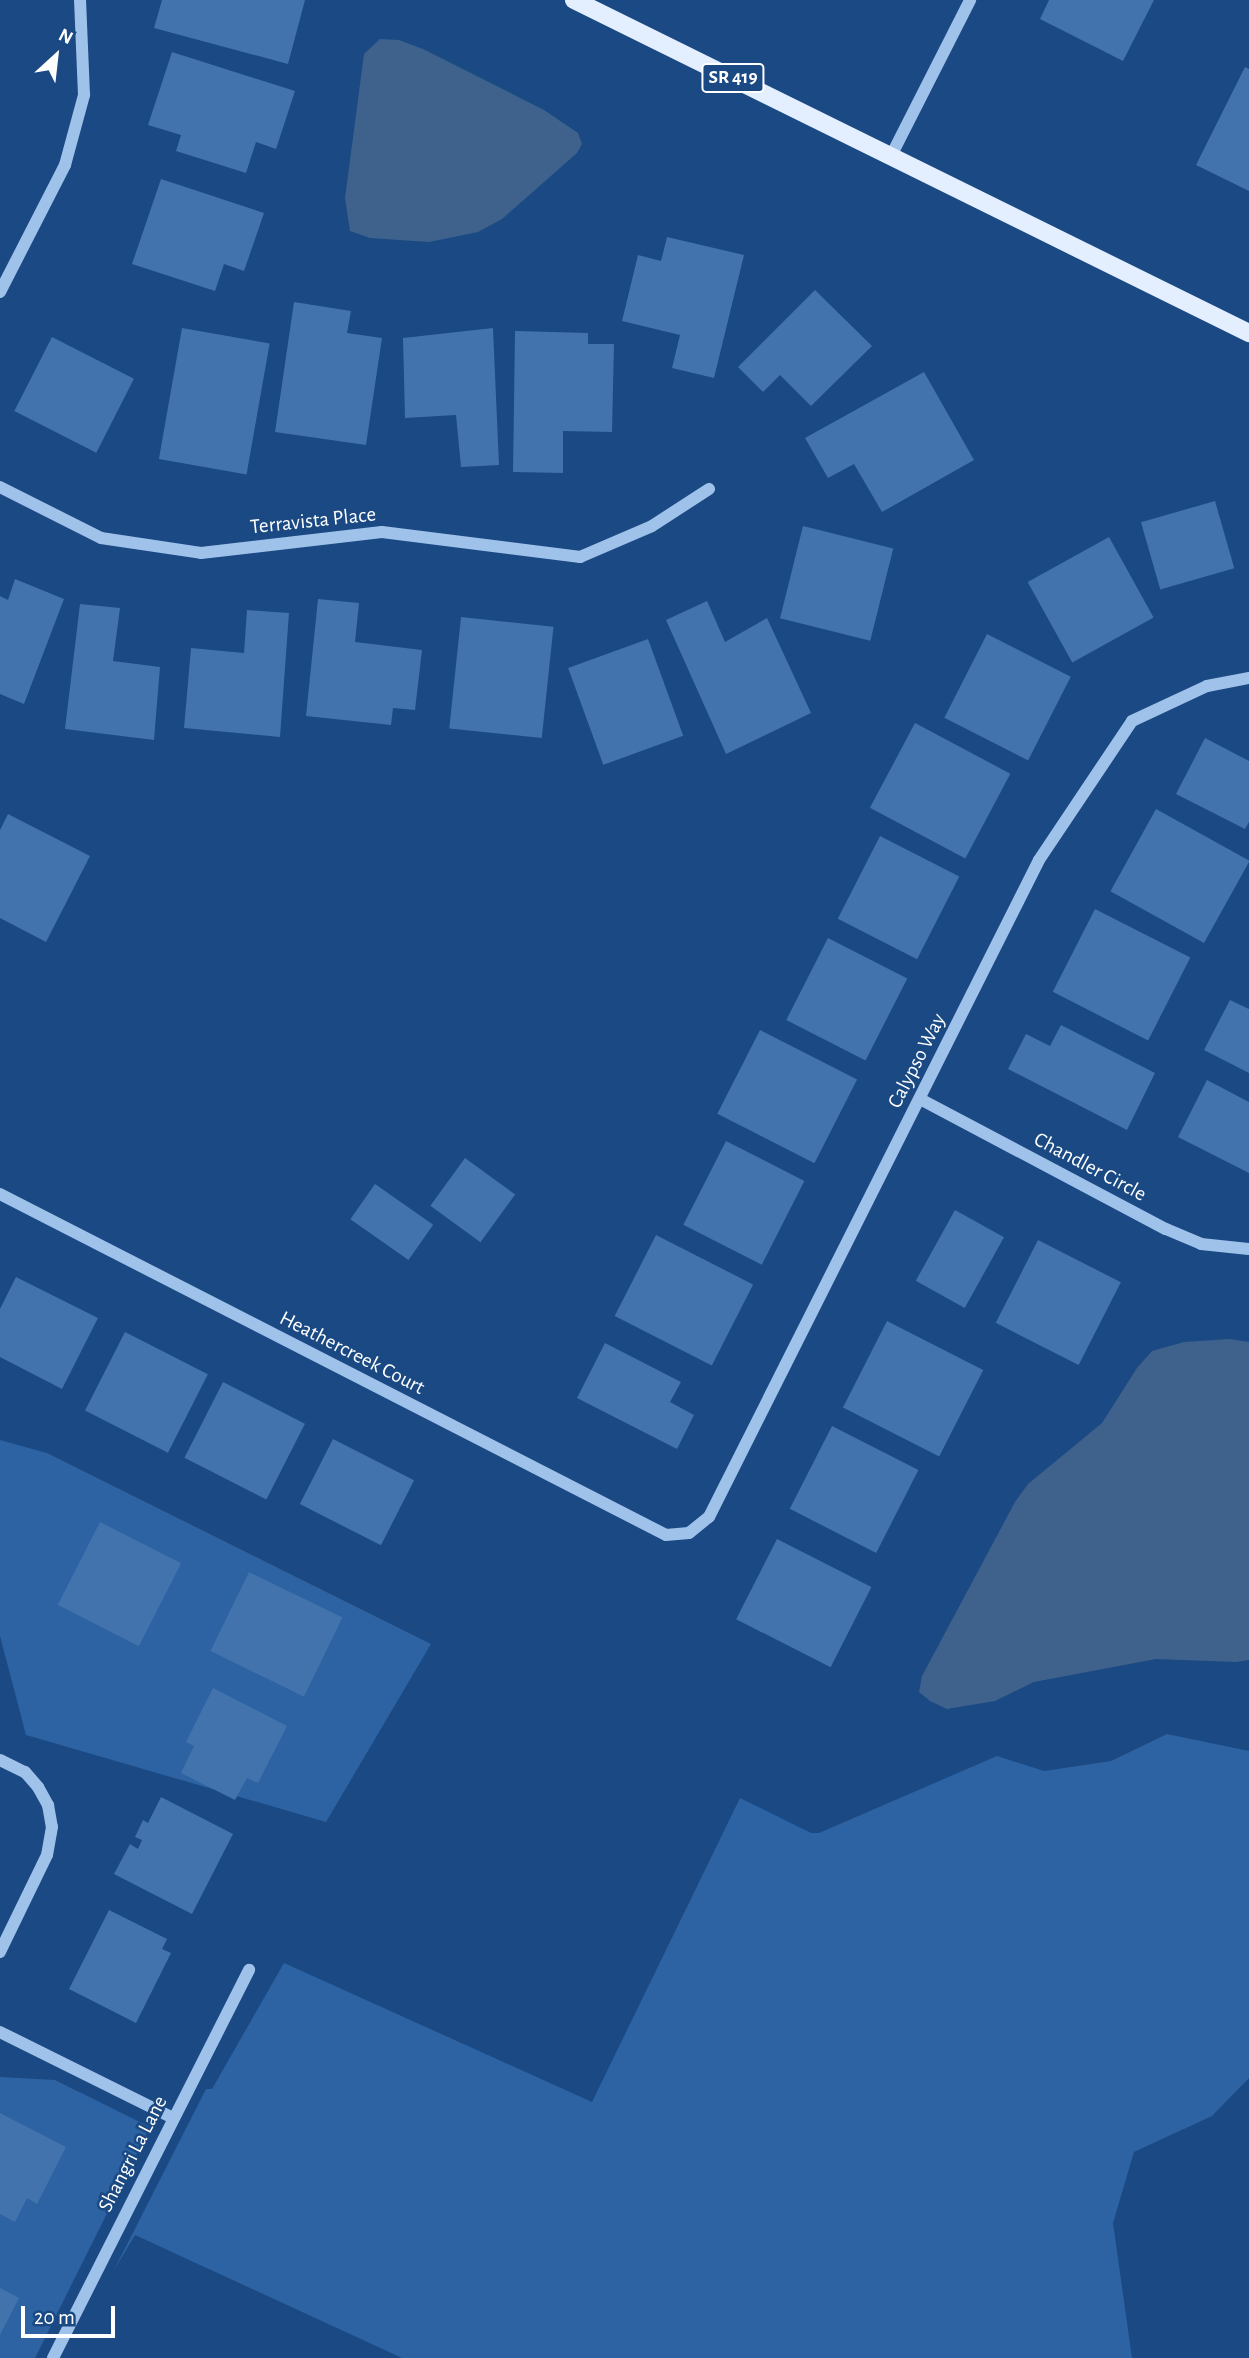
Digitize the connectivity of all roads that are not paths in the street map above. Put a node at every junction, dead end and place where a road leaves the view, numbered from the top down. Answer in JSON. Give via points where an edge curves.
{"nodes":[{"id":1,"x":80,"y":0,"type":"edge"},
{"id":2,"x":574,"y":0,"type":"edge"},
{"id":3,"x":970,"y":0,"type":"edge"},
{"id":4,"x":891,"y":156,"type":"junction"},
{"id":5,"x":0,"y":292,"type":"edge"},
{"id":6,"x":1249,"y":334,"type":"edge"},
{"id":7,"x":0,"y":487,"type":"edge"},
{"id":8,"x":709,"y":489,"type":"dead end"},
{"id":9,"x":1249,"y":678,"type":"edge"},
{"id":10,"x":920,"y":1098,"type":"junction"},
{"id":11,"x":0,"y":1194,"type":"edge"},
{"id":12,"x":1249,"y":1249,"type":"edge"},
{"id":13,"x":690,"y":1533,"type":"joint"},
{"id":14,"x":0,"y":1760,"type":"edge"},
{"id":15,"x":0,"y":1952,"type":"edge"},
{"id":16,"x":249,"y":1969,"type":"dead end"},
{"id":17,"x":0,"y":2032,"type":"edge"},
{"id":18,"x":173,"y":2118,"type":"junction"},
{"id":19,"x":53,"y":2358,"type":"edge"}],
"edges":[{"from":1,"to":5,"type":"street","via":[[84,95],[65,165]]},
{"from":2,"to":4,"type":"main road","number":"SR 419"},
{"from":3,"to":4,"type":"street"},
{"from":4,"to":6,"type":"main road","number":"SR 419"},
{"from":7,"to":8,"type":"street","name":"Terravista Place","via":[[101,538],[201,553],[382,532],[580,556],[652,526]]},
{"from":9,"to":10,"type":"street","name":"Calypso Way","via":[[1207,685],[1132,720],[1039,860]]},
{"from":10,"to":12,"type":"street","name":"Chandler Circle","via":[[1166,1229],[1201,1244]]},
{"from":10,"to":13,"type":"street","name":"Calypso Way","via":[[709,1517]]},
{"from":11,"to":13,"type":"street","name":"Heathercreek Court","via":[[666,1535]]},
{"from":14,"to":15,"type":"street","via":[[25,1772],[38,1787],[52,1827],[47,1854]]},
{"from":16,"to":18,"type":"street","name":"Shangri La Lane"},
{"from":17,"to":18,"type":"street"},
{"from":18,"to":19,"type":"street","name":"Shangri La Lane"}]}
